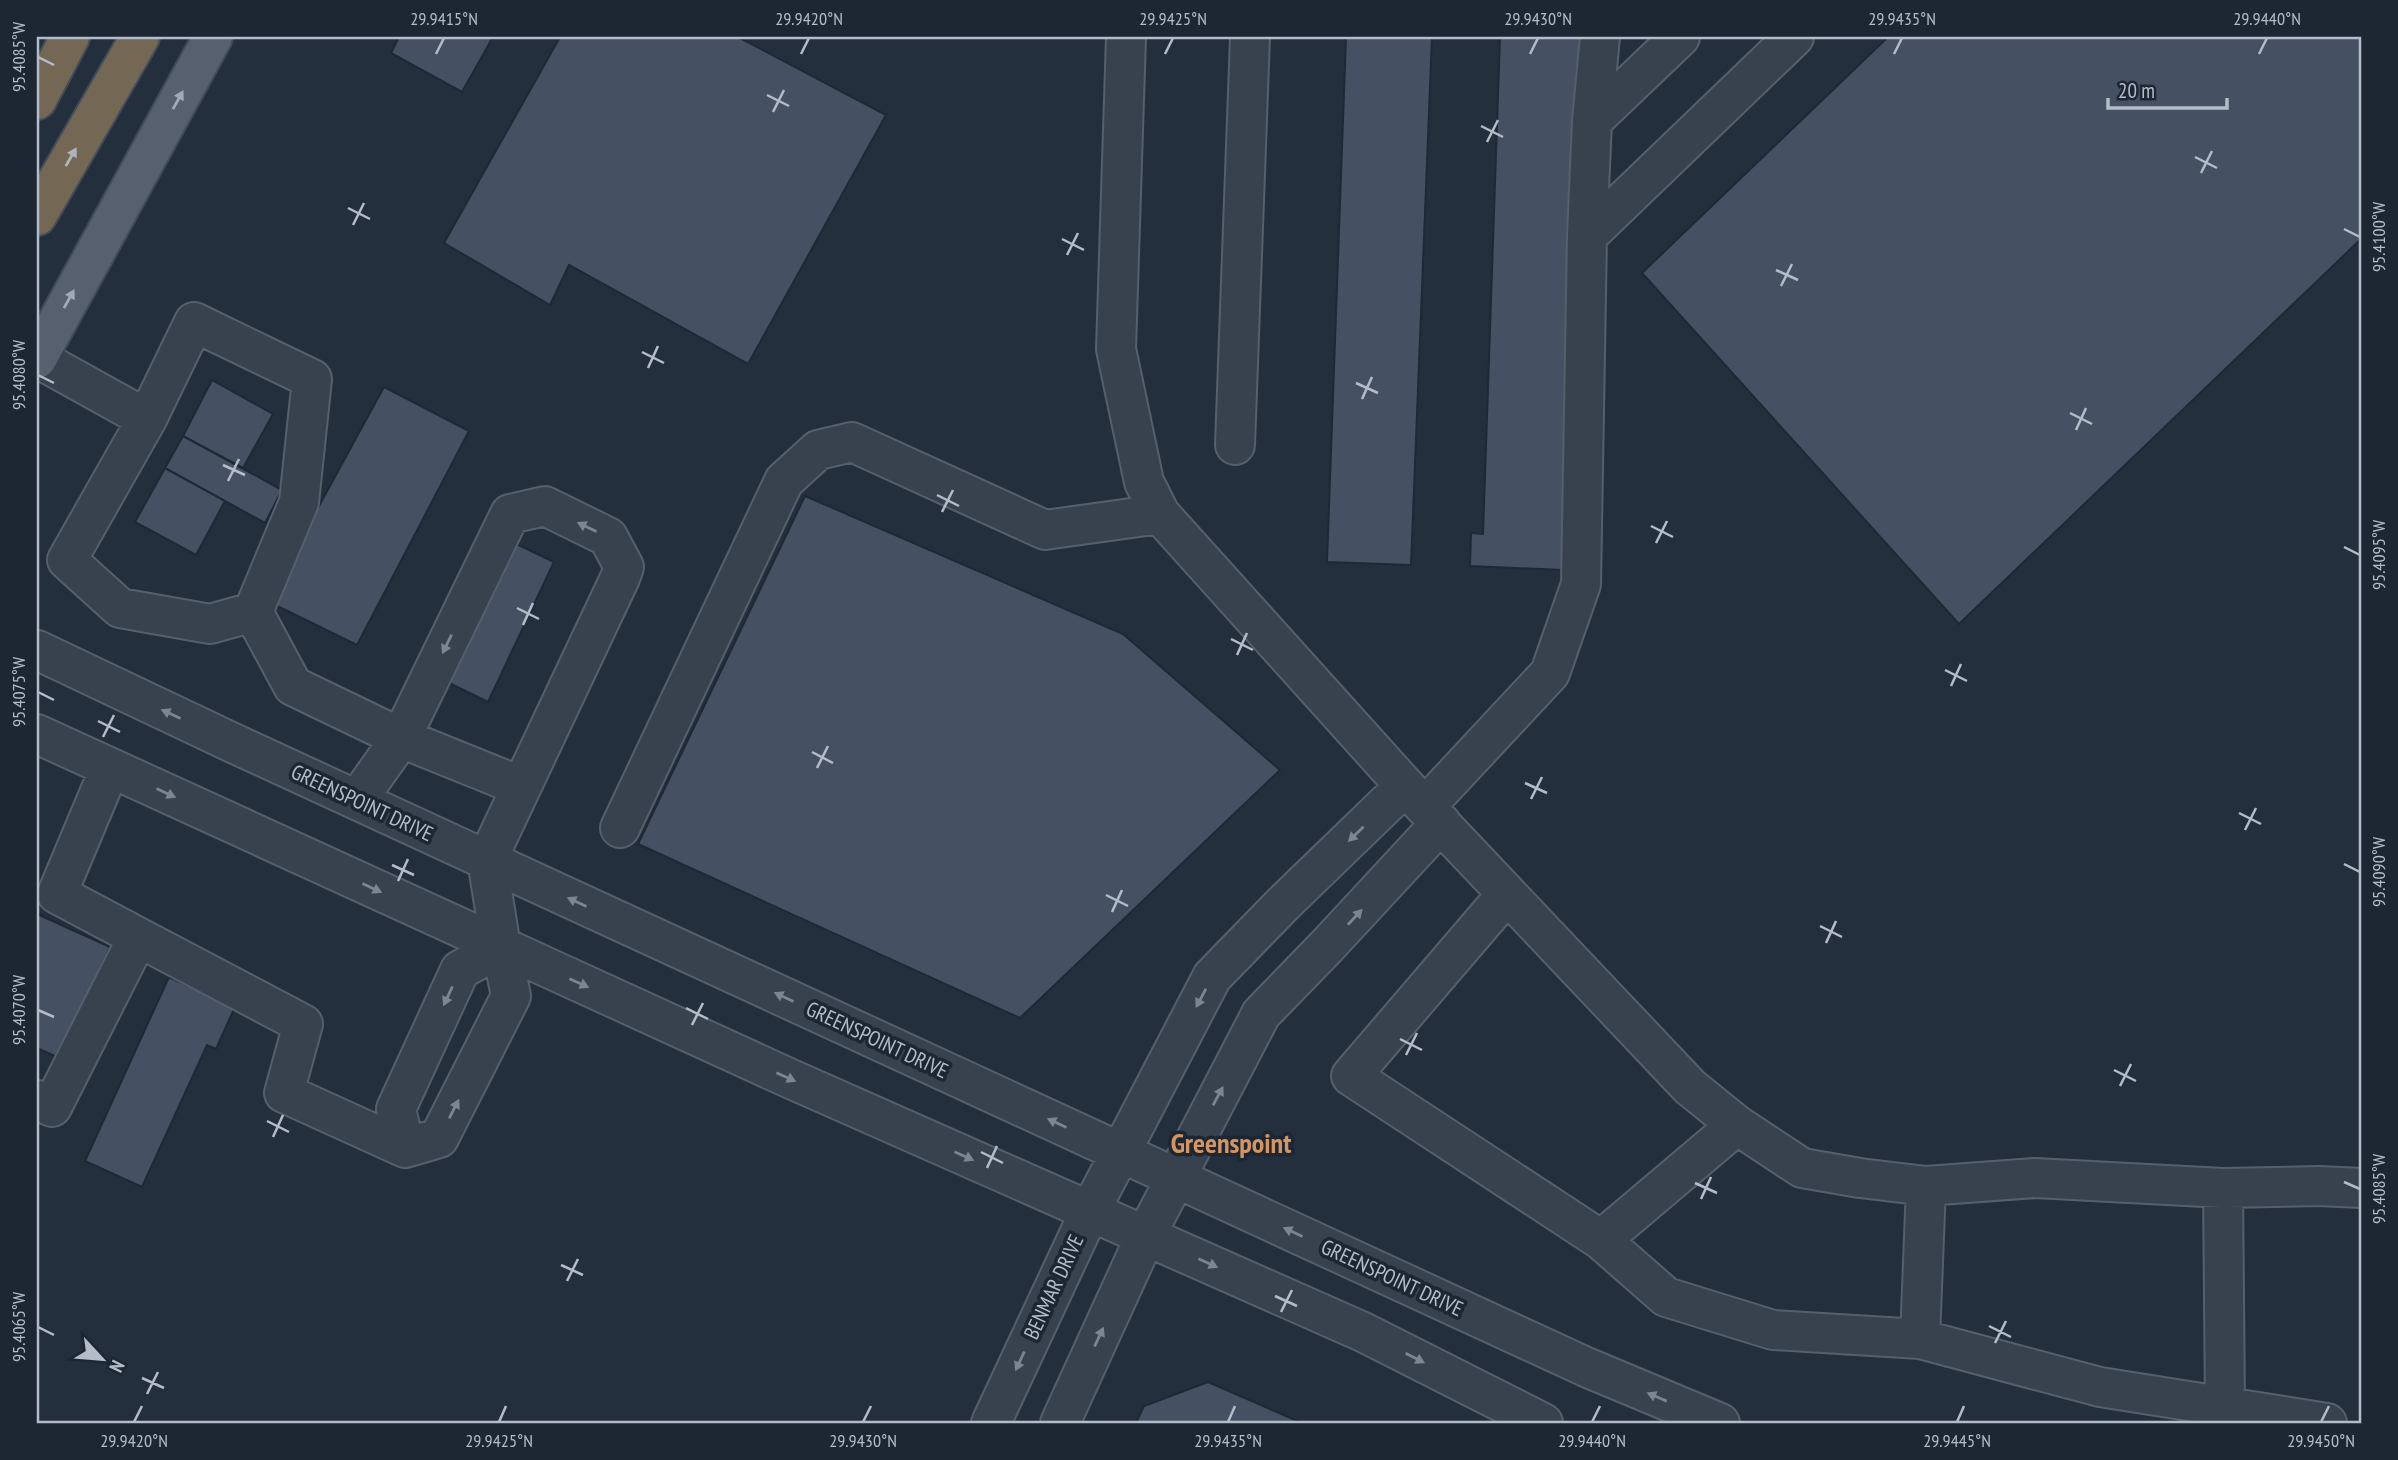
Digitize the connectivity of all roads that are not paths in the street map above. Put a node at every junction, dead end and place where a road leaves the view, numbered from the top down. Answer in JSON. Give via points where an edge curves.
{"nodes":[{"id":1,"x":69,"y":37,"type":"edge"},
{"id":2,"x":140,"y":37,"type":"edge"},
{"id":3,"x":213,"y":37,"type":"edge"},
{"id":4,"x":1126,"y":37,"type":"edge"},
{"id":5,"x":1250,"y":37,"type":"edge"},
{"id":6,"x":1600,"y":37,"type":"edge"},
{"id":7,"x":1680,"y":37,"type":"edge"},
{"id":8,"x":1794,"y":37,"type":"edge"},
{"id":9,"x":37,"y":100,"type":"edge"},
{"id":10,"x":1592,"y":121,"type":"junction"},
{"id":11,"x":37,"y":216,"type":"edge"},
{"id":12,"x":1587,"y":236,"type":"junction"},
{"id":13,"x":37,"y":359,"type":"edge"},
{"id":14,"x":147,"y":419,"type":"junction"},
{"id":15,"x":1235,"y":445,"type":"dead end"},
{"id":16,"x":1160,"y":514,"type":"junction"},
{"id":17,"x":253,"y":612,"type":"junction"},
{"id":18,"x":37,"y":650,"type":"edge"},
{"id":19,"x":37,"y":734,"type":"edge"},
{"id":20,"x":401,"y":738,"type":"junction"},
{"id":21,"x":110,"y":768,"type":"junction"},
{"id":22,"x":520,"y":786,"type":"junction"},
{"id":23,"x":357,"y":800,"type":"junction"},
{"id":24,"x":1424,"y":806,"type":"junction"},
{"id":25,"x":620,"y":828,"type":"dead end"},
{"id":26,"x":487,"y":860,"type":"junction"},
{"id":27,"x":1507,"y":894,"type":"junction"},
{"id":28,"x":138,"y":937,"type":"junction"},
{"id":29,"x":501,"y":947,"type":"junction"},
{"id":30,"x":37,"y":1100,"type":"edge"},
{"id":31,"x":1737,"y":1125,"type":"junction"},
{"id":32,"x":405,"y":1148,"type":"junction"},
{"id":33,"x":1119,"y":1152,"type":"junction"},
{"id":34,"x":1174,"y":1178,"type":"junction"},
{"id":35,"x":1926,"y":1186,"type":"junction"},
{"id":36,"x":2223,"y":1188,"type":"junction"},
{"id":37,"x":2361,"y":1188,"type":"edge"},
{"id":38,"x":1090,"y":1211,"type":"junction"},
{"id":39,"x":1146,"y":1235,"type":"junction"},
{"id":40,"x":1601,"y":1240,"type":"junction"},
{"id":41,"x":1920,"y":1339,"type":"junction"},
{"id":42,"x":2225,"y":1407,"type":"junction"},
{"id":43,"x":991,"y":1423,"type":"edge"},
{"id":44,"x":1060,"y":1423,"type":"edge"},
{"id":45,"x":1543,"y":1423,"type":"edge"},
{"id":46,"x":1720,"y":1423,"type":"edge"},
{"id":47,"x":2327,"y":1423,"type":"edge"}],
"edges":[{"from":1,"to":9,"type":"highway"},
{"from":11,"to":2,"type":"highway","one_way":true},
{"from":13,"to":3,"type":"main road","one_way":true},
{"from":4,"to":16,"type":"street","via":[[1116,349],[1144,482]]},
{"from":5,"to":15,"type":"street"},
{"from":6,"to":10,"type":"street"},
{"from":7,"to":10,"type":"street"},
{"from":8,"to":12,"type":"street"},
{"from":10,"to":12,"type":"street"},
{"from":12,"to":24,"type":"street","via":[[1581,584],[1550,673]]},
{"from":13,"to":14,"type":"street"},
{"from":14,"to":17,"type":"street","via":[[67,560],[120,608],[209,624]]},
{"from":14,"to":17,"type":"street","via":[[194,322],[312,379],[299,502]]},
{"from":16,"to":24,"type":"street"},
{"from":16,"to":25,"type":"street","via":[[1045,530],[852,442],[818,450],[784,481]]},
{"from":17,"to":20,"type":"street","via":[[293,686]]},
{"from":23,"to":18,"type":"street","name":"GREENSPOINT DRIVE","one_way":true},
{"from":19,"to":21,"type":"street"},
{"from":20,"to":22,"type":"street"},
{"from":22,"to":20,"type":"street","one_way":true,"via":[[624,567],[608,537],[545,506],[510,514]]},
{"from":20,"to":23,"type":"street"},
{"from":21,"to":28,"type":"street","via":[[57,894]]},
{"from":21,"to":29,"type":"street","one_way":true},
{"from":22,"to":26,"type":"street"},
{"from":23,"to":26,"type":"street","name":"GREENSPOINT DRIVE"},
{"from":24,"to":27,"type":"street"},
{"from":24,"to":33,"type":"street","name":"BENMAR DRIVE","one_way":true,"via":[[1283,904],[1212,977]]},
{"from":34,"to":24,"type":"street","one_way":true,"via":[[1261,1014],[1327,946]]},
{"from":26,"to":29,"type":"street"},
{"from":33,"to":26,"type":"street","name":"GREENSPOINT DRIVE","one_way":true},
{"from":27,"to":31,"type":"street","via":[[1690,1087]]},
{"from":27,"to":40,"type":"street","via":[[1351,1076]]},
{"from":28,"to":30,"type":"street","via":[[52,1107]]},
{"from":28,"to":32,"type":"street","via":[[303,1024],[284,1093]]},
{"from":29,"to":32,"type":"street","one_way":true,"via":[[460,970],[396,1109]]},
{"from":32,"to":29,"type":"street","one_way":true,"via":[[439,1138],[511,996]]},
{"from":29,"to":38,"type":"street","one_way":true},
{"from":31,"to":35,"type":"street","via":[[1802,1168]]},
{"from":31,"to":40,"type":"street"},
{"from":33,"to":34,"type":"street","name":"GREENSPOINT DRIVE"},
{"from":33,"to":38,"type":"street","name":"BENMAR DRIVE"},
{"from":34,"to":39,"type":"street"},
{"from":46,"to":34,"type":"street","name":"GREENSPOINT DRIVE","one_way":true,"via":[[1586,1367]]},
{"from":35,"to":36,"type":"street","via":[[2035,1178]]},
{"from":35,"to":41,"type":"street"},
{"from":36,"to":37,"type":"street"},
{"from":36,"to":42,"type":"street"},
{"from":38,"to":39,"type":"street"},
{"from":38,"to":43,"type":"street","name":"BENMAR DRIVE","one_way":true},
{"from":44,"to":39,"type":"street","one_way":true},
{"from":39,"to":45,"type":"street","one_way":true,"via":[[1363,1332]]},
{"from":40,"to":41,"type":"street","via":[[1666,1297],[1773,1330]]},
{"from":41,"to":42,"type":"street","via":[[2100,1387]]},
{"from":42,"to":47,"type":"street"}]}
